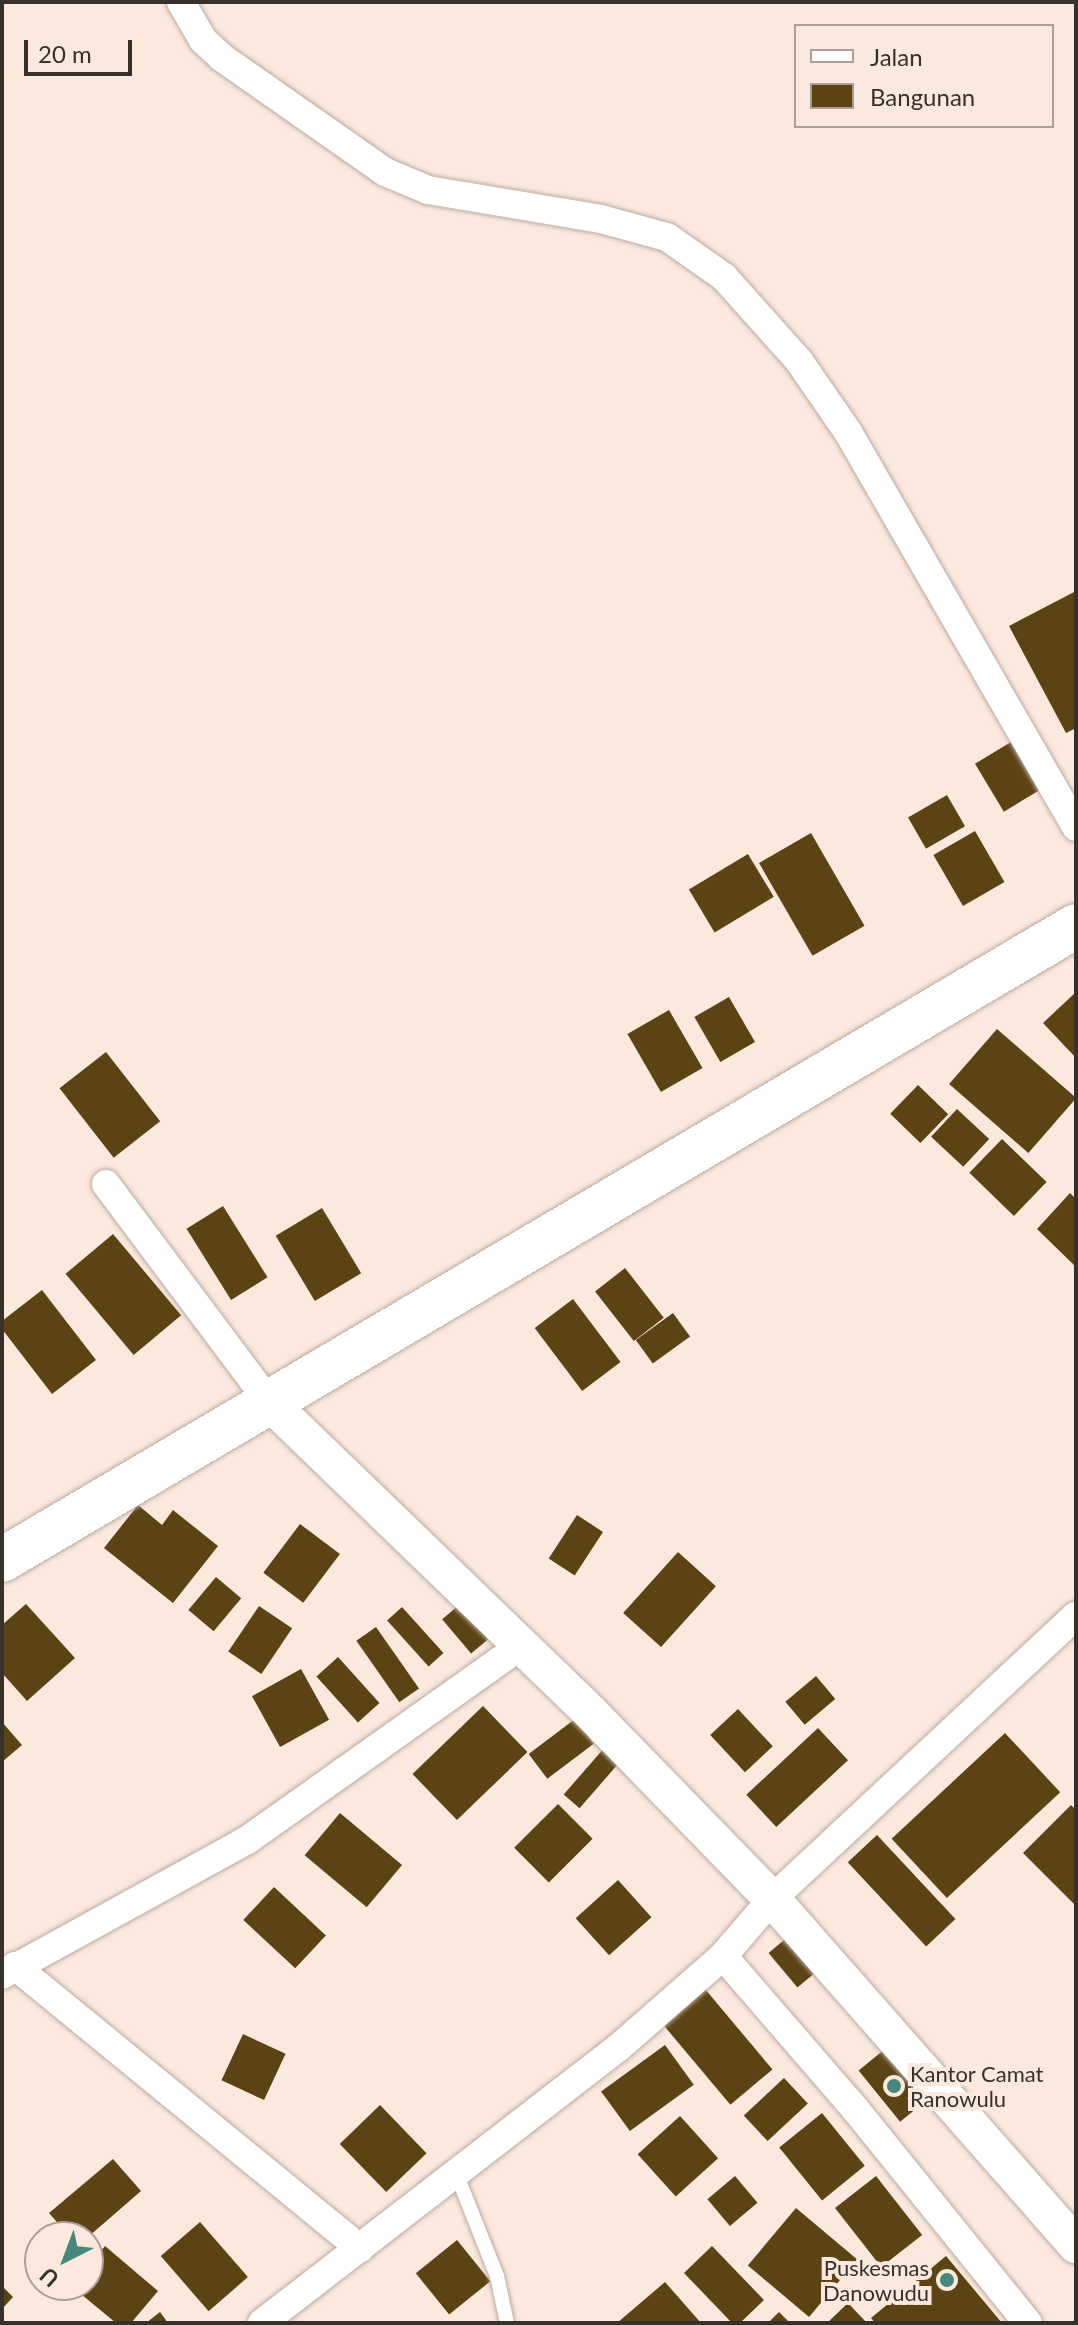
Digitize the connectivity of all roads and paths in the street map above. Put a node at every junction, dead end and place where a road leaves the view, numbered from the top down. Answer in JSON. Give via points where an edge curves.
{"nodes":[{"id":1,"x":181,"y":2,"type":"edge"},
{"id":2,"x":1076,"y":827,"type":"edge"},
{"id":3,"x":1076,"y":926,"type":"edge"},
{"id":4,"x":106,"y":1184,"type":"dead end"},
{"id":5,"x":270,"y":1403,"type":"junction"},
{"id":6,"x":2,"y":1560,"type":"edge"},
{"id":7,"x":1076,"y":1616,"type":"edge"},
{"id":8,"x":520,"y":1646,"type":"junction"},
{"id":9,"x":772,"y":1899,"type":"junction"},
{"id":10,"x":723,"y":1956,"type":"junction"},
{"id":11,"x":8,"y":1971,"type":"edge"},
{"id":12,"x":456,"y":2173,"type":"junction"},
{"id":13,"x":1076,"y":2245,"type":"edge"},
{"id":14,"x":360,"y":2248,"type":"junction"},
{"id":15,"x":262,"y":2323,"type":"edge"},
{"id":16,"x":507,"y":2323,"type":"edge"},
{"id":17,"x":1028,"y":2323,"type":"edge"}],
"edges":[{"from":1,"to":2,"type":"street","via":[[203,40],[221,57],[385,172],[428,190],[601,219],[667,237],[724,277],[799,361],[848,432]]},
{"from":3,"to":5,"type":"highway"},
{"from":4,"to":5,"type":"street"},
{"from":5,"to":6,"type":"highway"},
{"from":5,"to":8,"type":"street"},
{"from":7,"to":9,"type":"street"},
{"from":8,"to":9,"type":"street"},
{"from":8,"to":11,"type":"street","via":[[246,1841],[158,1894]]},
{"from":9,"to":10,"type":"street"},
{"from":9,"to":13,"type":"street"},
{"from":10,"to":12,"type":"street","via":[[618,2048]]},
{"from":10,"to":17,"type":"street"},
{"from":11,"to":14,"type":"street"},
{"from":12,"to":14,"type":"street"},
{"from":12,"to":16,"type":"lane","via":[[497,2276]]},
{"from":14,"to":15,"type":"street"}]}
